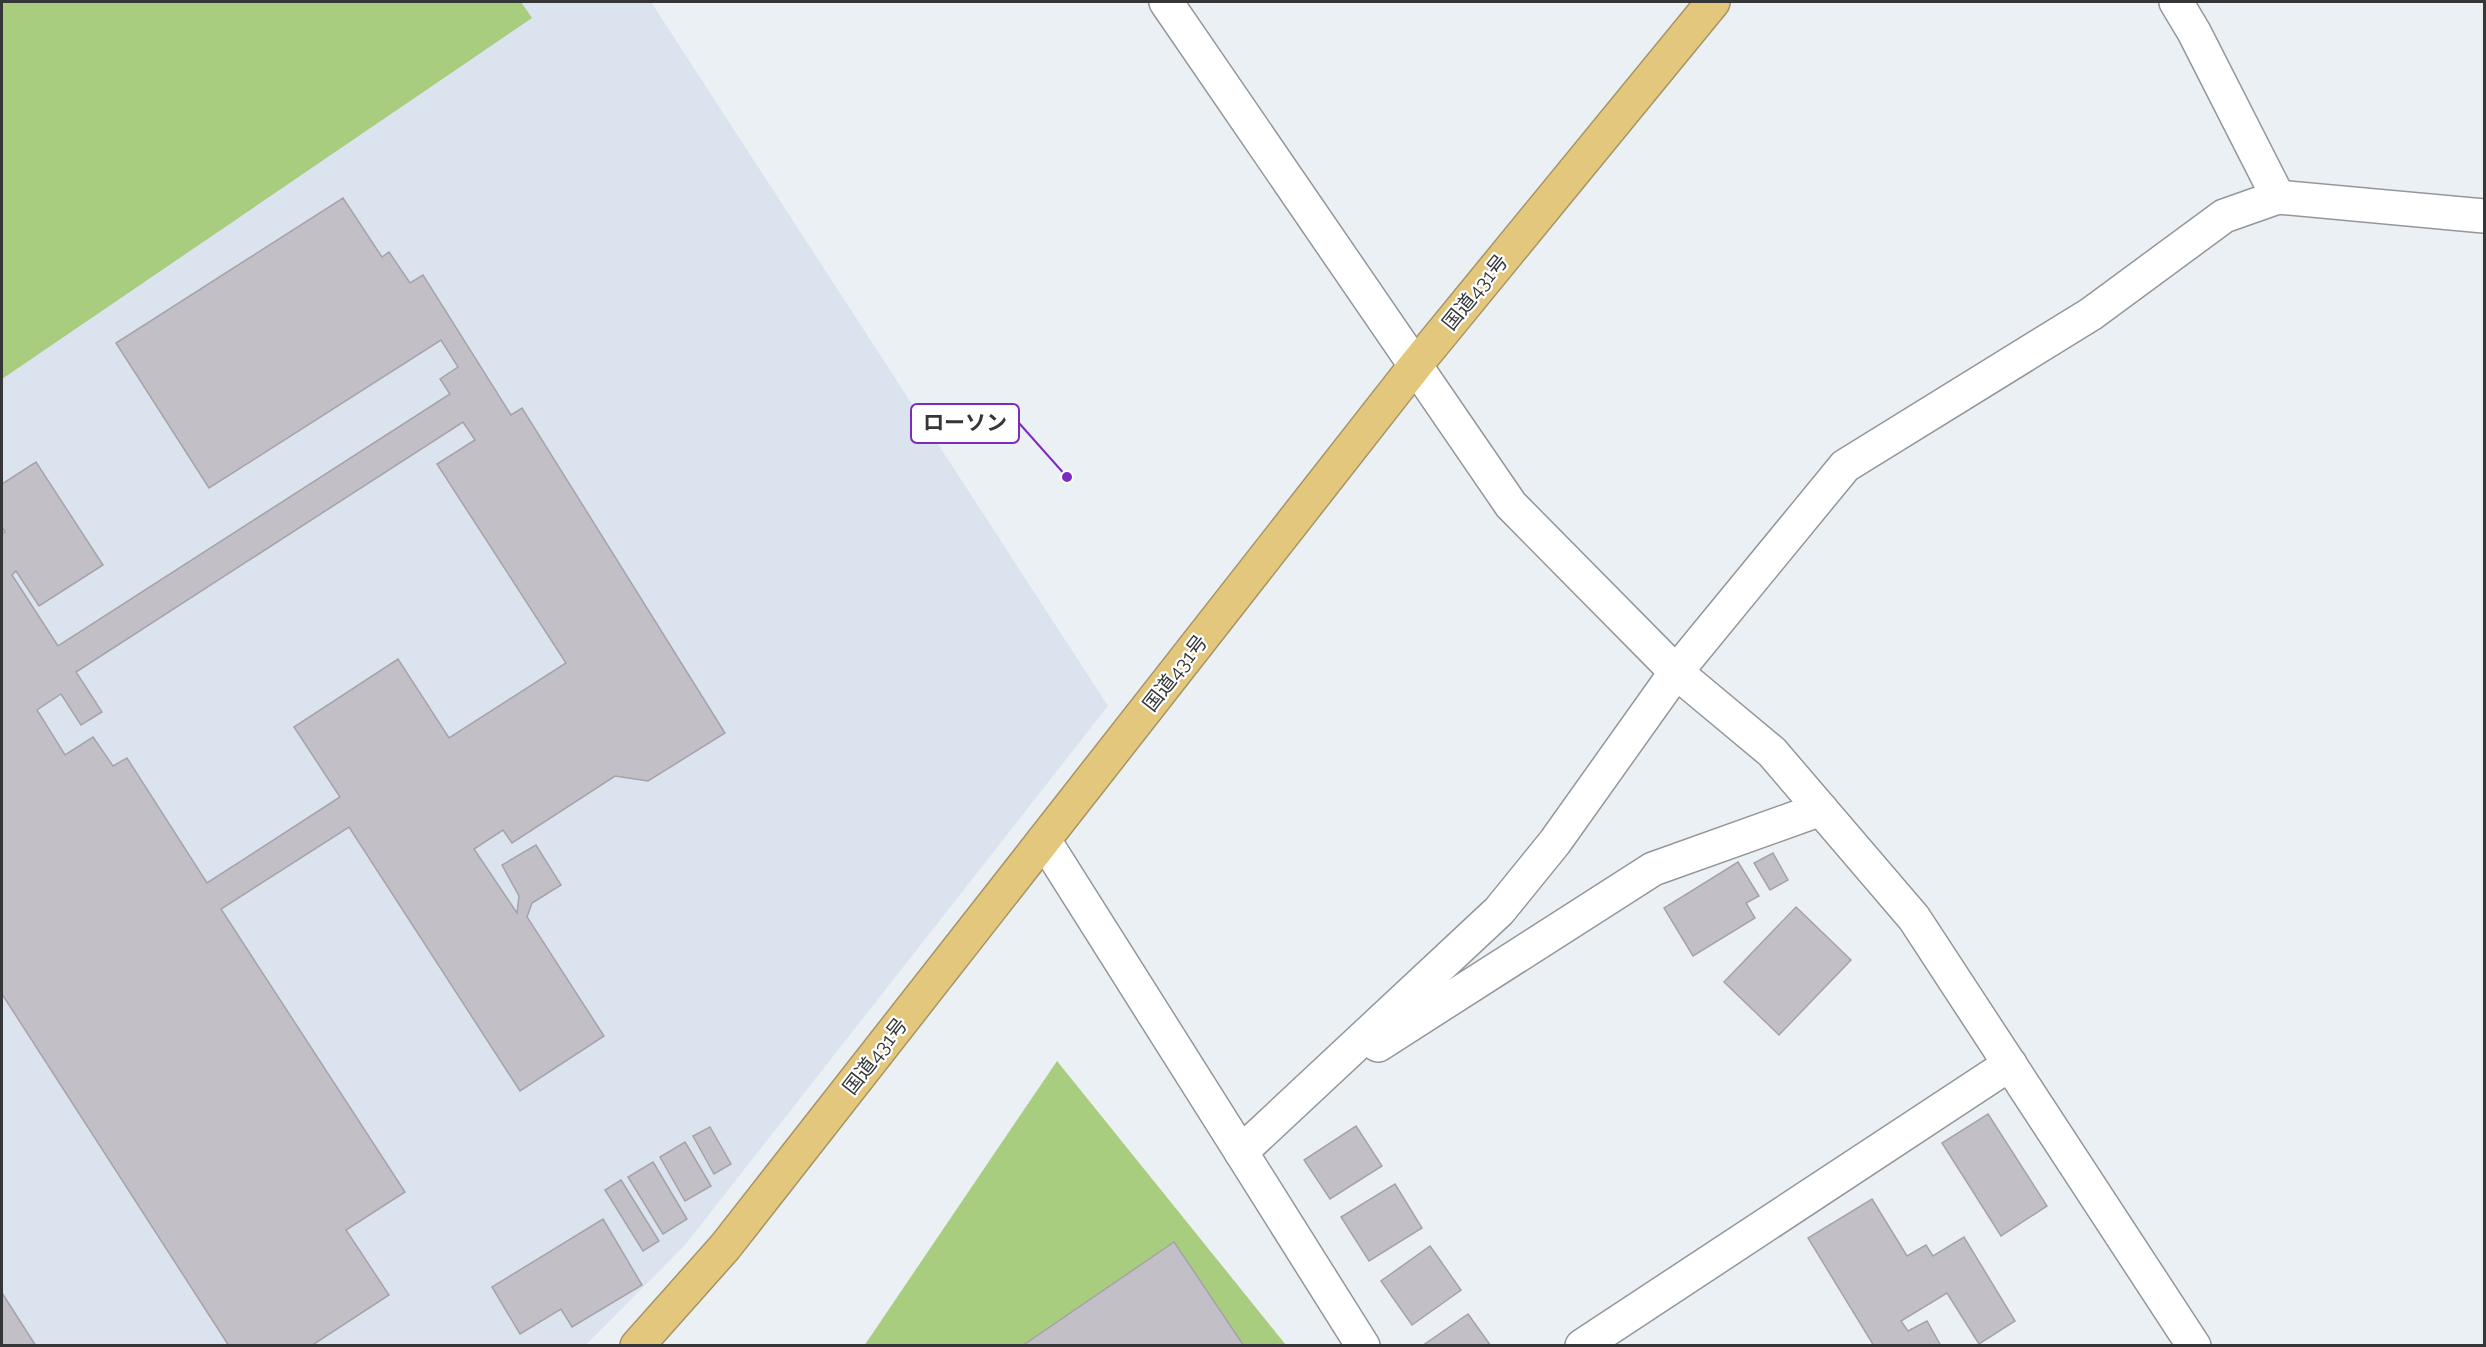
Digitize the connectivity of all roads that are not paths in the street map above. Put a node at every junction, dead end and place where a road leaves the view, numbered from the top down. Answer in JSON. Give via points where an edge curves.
{"nodes":[{"id":1,"x":1166,"y":2,"type":"edge"},
{"id":2,"x":1713,"y":2,"type":"edge"},
{"id":3,"x":2176,"y":2,"type":"edge"},
{"id":4,"x":2278,"y":197,"type":"junction"},
{"id":5,"x":2484,"y":216,"type":"edge"},
{"id":6,"x":1415,"y":366,"type":"junction"},
{"id":7,"x":1676,"y":672,"type":"junction"},
{"id":8,"x":1821,"y":809,"type":"junction"},
{"id":9,"x":1044,"y":840,"type":"junction"},
{"id":10,"x":2010,"y":1064,"type":"junction"},
{"id":11,"x":1309,"y":1089,"type":"junction"},
{"id":12,"x":1241,"y":1152,"type":"junction"},
{"id":13,"x":637,"y":1346,"type":"edge"},
{"id":14,"x":1363,"y":1346,"type":"edge"},
{"id":15,"x":1582,"y":1346,"type":"edge"},
{"id":16,"x":2194,"y":1346,"type":"edge"}],
"edges":[{"from":1,"to":6,"type":"street"},
{"from":2,"to":6,"type":"highway","name":"国道431号"},
{"from":3,"to":4,"type":"street"},
{"from":4,"to":5,"type":"street"},
{"from":4,"to":7,"type":"street","via":[[2224,216],[2091,314],[1845,466]]},
{"from":6,"to":7,"type":"street","via":[[1511,505]]},
{"from":6,"to":9,"type":"highway","name":"国道431号"},
{"from":7,"to":8,"type":"street","via":[[1772,752]]},
{"from":7,"to":11,"type":"street","via":[[1500,912]]},
{"from":8,"to":10,"type":"street","via":[[1914,918]]},
{"from":8,"to":11,"type":"street","via":[[1653,869]]},
{"from":9,"to":12,"type":"street"},
{"from":9,"to":13,"type":"highway","name":"国道431号","via":[[725,1246]]},
{"from":10,"to":15,"type":"street"},
{"from":10,"to":16,"type":"street"},
{"from":11,"to":12,"type":"street"},
{"from":12,"to":14,"type":"street"}]}
